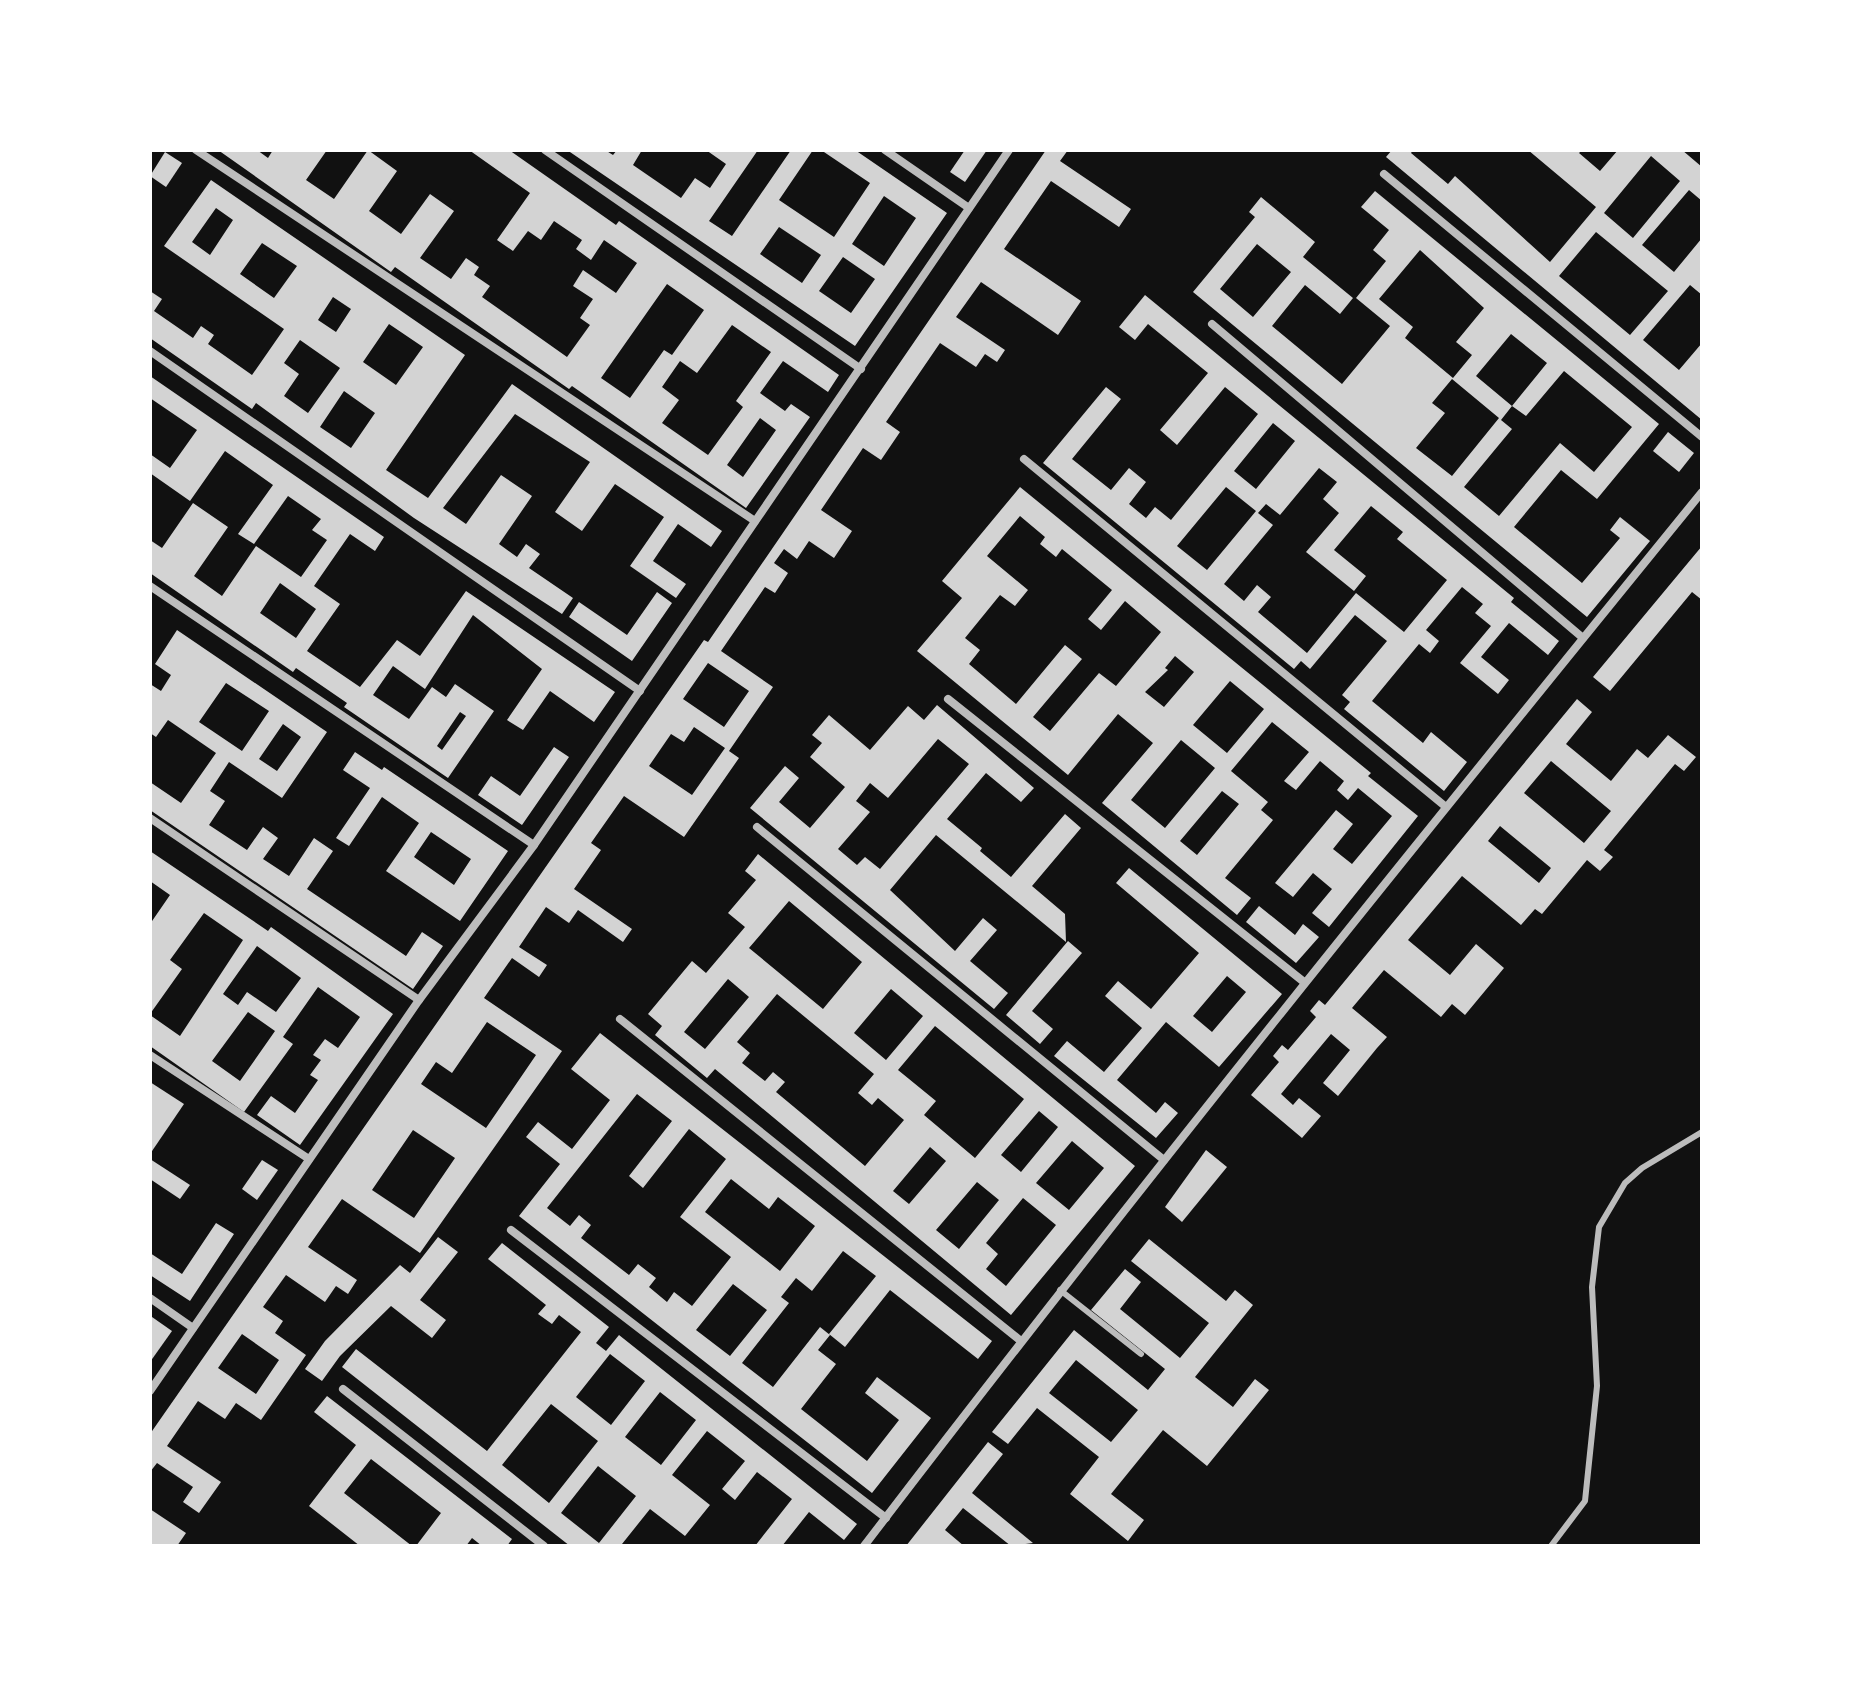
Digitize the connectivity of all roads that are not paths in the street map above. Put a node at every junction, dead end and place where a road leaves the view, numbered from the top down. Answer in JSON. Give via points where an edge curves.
{"nodes":[{"id":1,"x":196,"y":150,"type":"edge"},
{"id":2,"x":545,"y":150,"type":"edge"},
{"id":3,"x":885,"y":150,"type":"edge"},
{"id":4,"x":1009,"y":150,"type":"edge"},
{"id":5,"x":1384,"y":174,"type":"dead end"},
{"id":6,"x":969,"y":208,"type":"junction"},
{"id":7,"x":1212,"y":324,"type":"dead end"},
{"id":8,"x":150,"y":351,"type":"edge"},
{"id":9,"x":861,"y":369,"type":"junction"},
{"id":10,"x":1702,"y":437,"type":"edge"},
{"id":11,"x":1024,"y":459,"type":"dead end"},
{"id":12,"x":1702,"y":492,"type":"edge"},
{"id":13,"x":755,"y":521,"type":"junction"},
{"id":14,"x":150,"y":586,"type":"edge"},
{"id":15,"x":1583,"y":638,"type":"junction"},
{"id":16,"x":640,"y":691,"type":"junction"},
{"id":17,"x":948,"y":699,"type":"dead end"},
{"id":18,"x":1446,"y":807,"type":"junction"},
{"id":19,"x":150,"y":818,"type":"edge"},
{"id":20,"x":757,"y":827,"type":"dead end"},
{"id":21,"x":534,"y":845,"type":"junction"},
{"id":22,"x":1304,"y":982,"type":"junction"},
{"id":23,"x":419,"y":1000,"type":"junction"},
{"id":24,"x":620,"y":1019,"type":"dead end"},
{"id":25,"x":150,"y":1055,"type":"edge"},
{"id":26,"x":1702,"y":1132,"type":"edge"},
{"id":27,"x":309,"y":1159,"type":"junction"},
{"id":28,"x":1164,"y":1160,"type":"junction"},
{"id":29,"x":511,"y":1230,"type":"dead end"},
{"id":30,"x":1060,"y":1290,"type":"junction"},
{"id":31,"x":150,"y":1298,"type":"edge"},
{"id":32,"x":193,"y":1328,"type":"junction"},
{"id":33,"x":1021,"y":1341,"type":"junction"},
{"id":34,"x":1141,"y":1354,"type":"dead end"},
{"id":35,"x":343,"y":1389,"type":"dead end"},
{"id":36,"x":150,"y":1391,"type":"edge"},
{"id":37,"x":886,"y":1518,"type":"junction"},
{"id":38,"x":544,"y":1546,"type":"edge"},
{"id":39,"x":864,"y":1546,"type":"edge"},
{"id":40,"x":1551,"y":1546,"type":"edge"}],
"edges":[{"from":1,"to":13,"type":"street"},
{"from":2,"to":9,"type":"street"},
{"from":3,"to":6,"type":"street"},
{"from":4,"to":6,"type":"street"},
{"from":5,"to":10,"type":"street"},
{"from":6,"to":9,"type":"street"},
{"from":7,"to":15,"type":"street"},
{"from":8,"to":16,"type":"street"},
{"from":9,"to":13,"type":"street"},
{"from":11,"to":18,"type":"street"},
{"from":12,"to":15,"type":"street"},
{"from":13,"to":16,"type":"street"},
{"from":14,"to":21,"type":"street"},
{"from":15,"to":18,"type":"street"},
{"from":16,"to":21,"type":"street"},
{"from":17,"to":22,"type":"street"},
{"from":18,"to":22,"type":"street"},
{"from":19,"to":23,"type":"street"},
{"from":20,"to":28,"type":"street"},
{"from":21,"to":23,"type":"street"},
{"from":22,"to":28,"type":"street"},
{"from":23,"to":27,"type":"street"},
{"from":24,"to":33,"type":"street"},
{"from":25,"to":27,"type":"street"},
{"from":26,"to":40,"type":"lane","via":[[1625,1183],[1599,1227],[1592,1287],[1597,1386],[1585,1501]]},
{"from":27,"to":32,"type":"street"},
{"from":28,"to":30,"type":"street"},
{"from":29,"to":37,"type":"street"},
{"from":30,"to":33,"type":"street"},
{"from":30,"to":34,"type":"lane"},
{"from":31,"to":32,"type":"street"},
{"from":32,"to":36,"type":"street"},
{"from":33,"to":37,"type":"street"},
{"from":35,"to":38,"type":"street"},
{"from":37,"to":39,"type":"street"}]}
